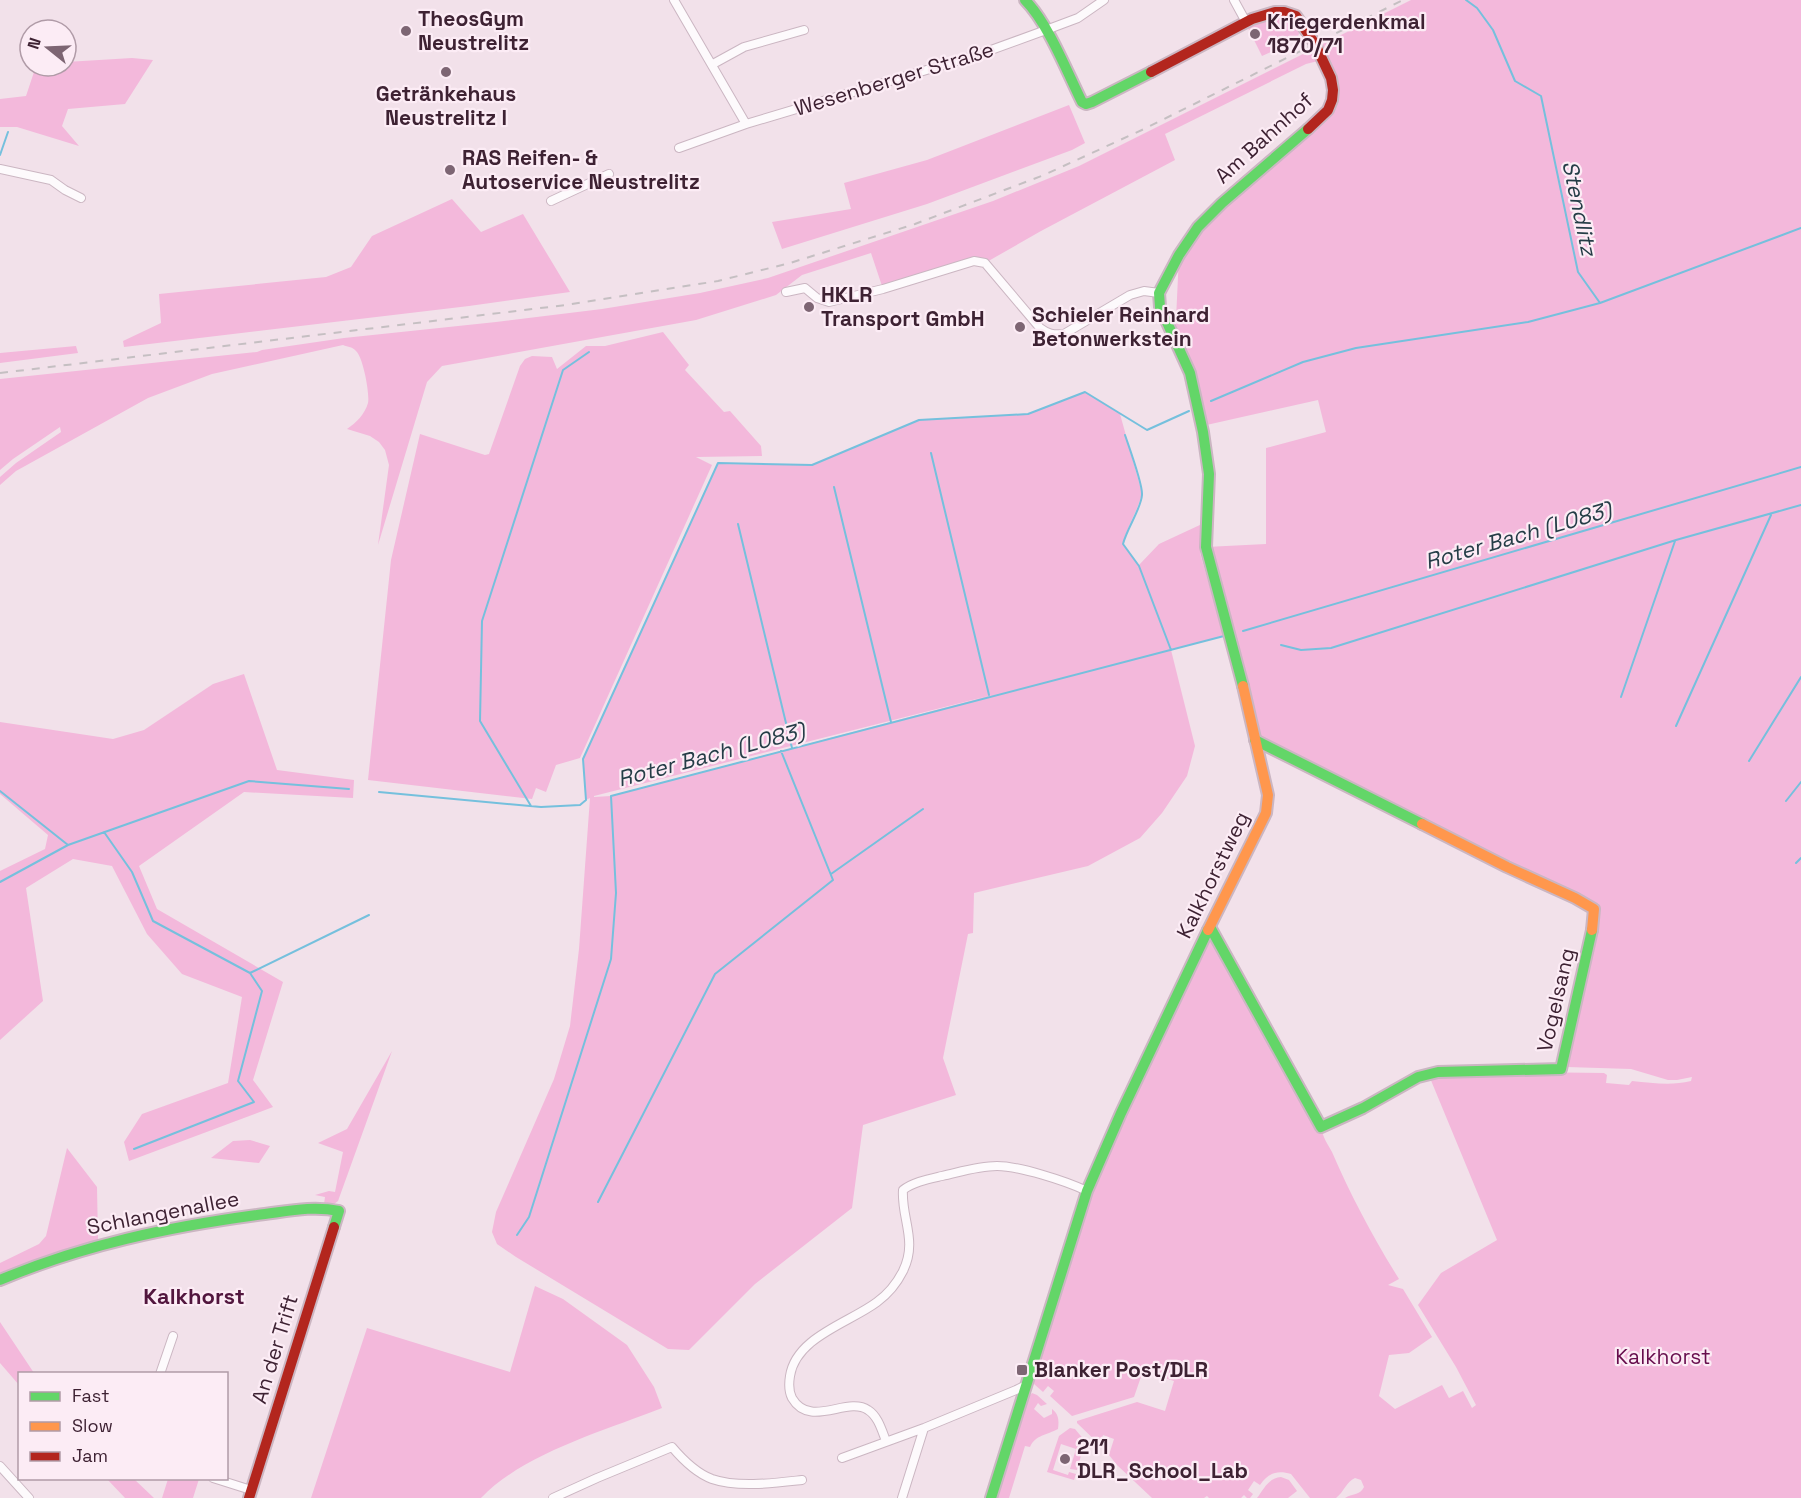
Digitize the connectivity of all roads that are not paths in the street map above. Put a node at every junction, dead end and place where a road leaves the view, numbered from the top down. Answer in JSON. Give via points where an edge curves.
{"nodes":[{"id":1,"x":674,"y":0,"type":"edge"},
{"id":2,"x":1025,"y":0,"type":"edge"},
{"id":3,"x":1104,"y":0,"type":"edge"},
{"id":4,"x":1234,"y":0,"type":"edge"},
{"id":5,"x":1246,"y":22,"type":"junction"},
{"id":6,"x":804,"y":30,"type":"dead end"},
{"id":7,"x":1046,"y":30,"type":"junction"},
{"id":8,"x":713,"y":64,"type":"junction"},
{"id":9,"x":746,"y":124,"type":"junction"},
{"id":10,"x":679,"y":148,"type":"dead end"},
{"id":11,"x":0,"y":169,"type":"edge"},
{"id":12,"x":609,"y":174,"type":"dead end"},
{"id":13,"x":81,"y":198,"type":"dead end"},
{"id":14,"x":551,"y":201,"type":"dead end"},
{"id":15,"x":786,"y":292,"type":"dead end"},
{"id":16,"x":1159,"y":293,"type":"junction"},
{"id":17,"x":1255,"y":740,"type":"junction"},
{"id":18,"x":1210,"y":927,"type":"junction"},
{"id":19,"x":1087,"y":1191,"type":"junction"},
{"id":20,"x":339,"y":1211,"type":"joint"},
{"id":21,"x":0,"y":1280,"type":"edge"},
{"id":22,"x":173,"y":1336,"type":"dead end"},
{"id":23,"x":161,"y":1372,"type":"edge"},
{"id":24,"x":1026,"y":1384,"type":"junction"},
{"id":25,"x":924,"y":1428,"type":"junction"},
{"id":26,"x":886,"y":1441,"type":"junction"},
{"id":27,"x":842,"y":1458,"type":"dead end"},
{"id":28,"x":0,"y":1466,"type":"edge"},
{"id":29,"x":215,"y":1480,"type":"edge"},
{"id":30,"x":802,"y":1480,"type":"dead end"},
{"id":31,"x":250,"y":1494,"type":"edge"},
{"id":32,"x":29,"y":1498,"type":"edge"},
{"id":33,"x":553,"y":1498,"type":"edge"},
{"id":34,"x":902,"y":1498,"type":"edge"},
{"id":35,"x":991,"y":1498,"type":"edge"}],
"edges":[{"from":1,"to":8,"type":"street"},
{"from":2,"to":7,"type":"street"},
{"from":3,"to":7,"type":"street","name":"Wesenberger Straße","via":[[1078,18]]},
{"from":4,"to":5,"type":"street"},
{"from":5,"to":7,"type":"street","name":"Am Bahnhof","via":[[1086,104]]},
{"from":5,"to":16,"type":"street","name":"Am Bahnhof","via":[[1275,12],[1296,16],[1331,78],[1332,100],[1328,111],[1204,221],[1179,255]]},
{"from":6,"to":8,"type":"street","via":[[744,47]]},
{"from":7,"to":9,"type":"street","name":"Wesenberger Straße"},
{"from":8,"to":9,"type":"street"},
{"from":9,"to":10,"type":"street","name":"Wesenberger Straße"},
{"from":11,"to":13,"type":"street","via":[[51,180]]},
{"from":12,"to":14,"type":"street"},
{"from":15,"to":16,"type":"street","via":[[805,288],[830,302],[979,261],[985,263],[1040,328],[1056,335],[1130,295],[1144,291]]},
{"from":16,"to":17,"type":"street","name":"Kalkhorstweg","via":[[1160,307],[1190,373],[1203,432],[1209,474],[1206,547]]},
{"from":17,"to":18,"type":"street","name":"Kalkhorstweg","via":[[1268,795],[1266,813]]},
{"from":17,"to":18,"type":"street","name":"Vogelsang","via":[[1594,909],[1561,1069],[1438,1072],[1418,1077],[1321,1127]]},
{"from":18,"to":19,"type":"street","name":"Kalkhorstweg"},
{"from":19,"to":24,"type":"street","name":"Kalkhorstweg"},
{"from":19,"to":26,"type":"street","via":[[1010,1166],[979,1167],[922,1181],[903,1190],[910,1245],[904,1269],[891,1290],[877,1302],[801,1351],[791,1368],[789,1383],[792,1398],[809,1410],[822,1413],[850,1406],[869,1410]]},
{"from":20,"to":21,"type":"street","name":"Schlangenallee","via":[[321,1207],[219,1220],[100,1243]]},
{"from":20,"to":31,"type":"street","name":"An der Trift"},
{"from":22,"to":23,"type":"street"},
{"from":24,"to":25,"type":"street"},
{"from":24,"to":35,"type":"street","name":"Kalkhorstweg"},
{"from":25,"to":26,"type":"street"},
{"from":25,"to":34,"type":"street"},
{"from":26,"to":27,"type":"street"},
{"from":28,"to":32,"type":"street"},
{"from":29,"to":31,"type":"street"},
{"from":30,"to":33,"type":"street","via":[[747,1484],[713,1479],[681,1458],[672,1447]]}]}
